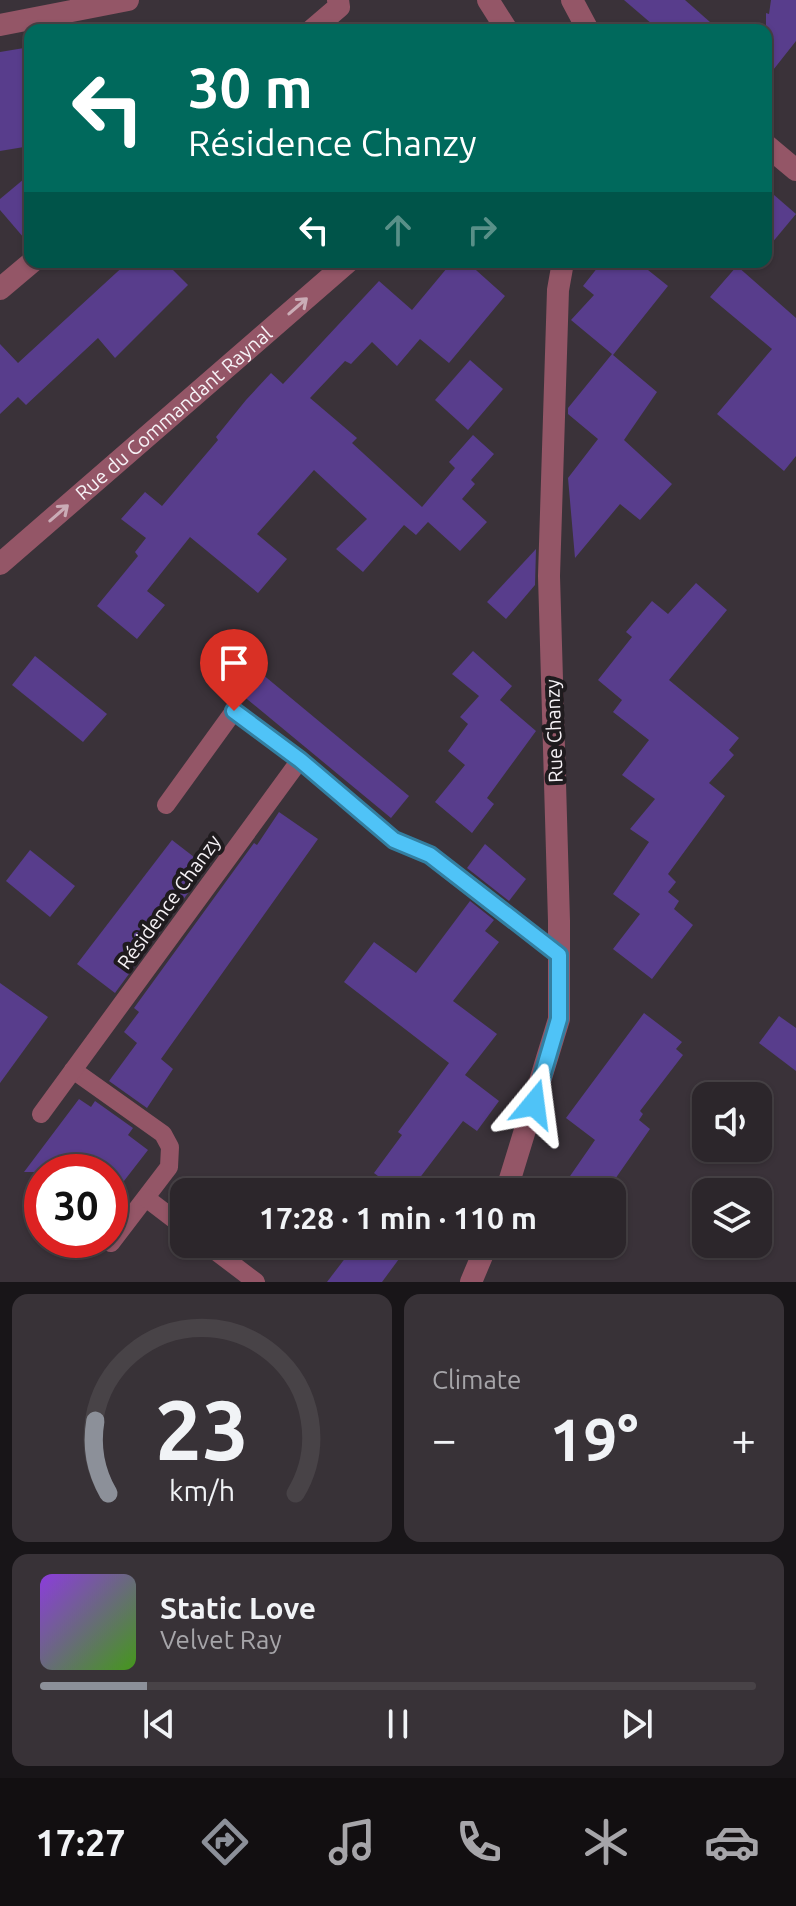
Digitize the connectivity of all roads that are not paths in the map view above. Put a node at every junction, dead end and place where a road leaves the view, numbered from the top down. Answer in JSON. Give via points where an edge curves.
{"nodes":[{"id":1,"x":128,"y":0,"type":"edge"},
{"id":2,"x":338,"y":0,"type":"edge"},
{"id":3,"x":488,"y":0,"type":"edge"},
{"id":4,"x":572,"y":0,"type":"edge"},
{"id":5,"x":319,"y":24,"type":"edge"},
{"id":6,"x":503,"y":24,"type":"edge"},
{"id":7,"x":585,"y":24,"type":"edge"},
{"id":8,"x":0,"y":25,"type":"edge"},
{"id":9,"x":772,"y":150,"type":"edge"},
{"id":10,"x":796,"y":170,"type":"edge"},
{"id":11,"x":25,"y":268,"type":"edge"},
{"id":12,"x":341,"y":268,"type":"edge"},
{"id":13,"x":562,"y":268,"type":"edge"},
{"id":14,"x":0,"y":289,"type":"edge"},
{"id":15,"x":0,"y":564,"type":"edge"},
{"id":16,"x":300,"y":760,"type":"junction"},
{"id":17,"x":166,"y":805,"type":"dead end"},
{"id":18,"x":559,"y":955,"type":"junction"},
{"id":19,"x":73,"y":1070,"type":"junction"},
{"id":20,"x":41,"y":1114,"type":"dead end"},
{"id":21,"x":510,"y":1178,"type":"edge"},
{"id":22,"x":146,"y":1198,"type":"junction"},
{"id":23,"x":170,"y":1216,"type":"edge"},
{"id":24,"x":128,"y":1221,"type":"edge"},
{"id":25,"x":224,"y":1258,"type":"edge"},
{"id":26,"x":481,"y":1258,"type":"edge"},
{"id":27,"x":256,"y":1282,"type":"edge"},
{"id":28,"x":471,"y":1282,"type":"edge"}],
"edges":[{"from":1,"to":8,"type":"street"},
{"from":2,"to":5,"type":"street","via":[[339,7]]},
{"from":3,"to":6,"type":"street"},
{"from":4,"to":7,"type":"street"},
{"from":9,"to":10,"type":"street"},
{"from":11,"to":14,"type":"street"},
{"from":15,"to":12,"type":"street","name":"Rue du Commandant Raynal","one_way":true},
{"from":13,"to":18,"type":"street","name":"Rue Chanzy","via":[[549,576]]},
{"from":16,"to":17,"type":"lane","via":[[234,711]]},
{"from":16,"to":18,"type":"lane","via":[[394,840],[430,855]]},
{"from":16,"to":19,"type":"lane","name":"Résidence Chanzy"},
{"from":18,"to":21,"type":"street","name":"Rue Chanzy","via":[[559,1019]]},
{"from":19,"to":20,"type":"lane","name":"Résidence Chanzy"},
{"from":19,"to":22,"type":"lane","via":[[163,1134],[170,1147],[169,1167]]},
{"from":22,"to":23,"type":"lane"},
{"from":22,"to":24,"type":"lane"},
{"from":25,"to":27,"type":"lane"},
{"from":26,"to":28,"type":"street"}]}
